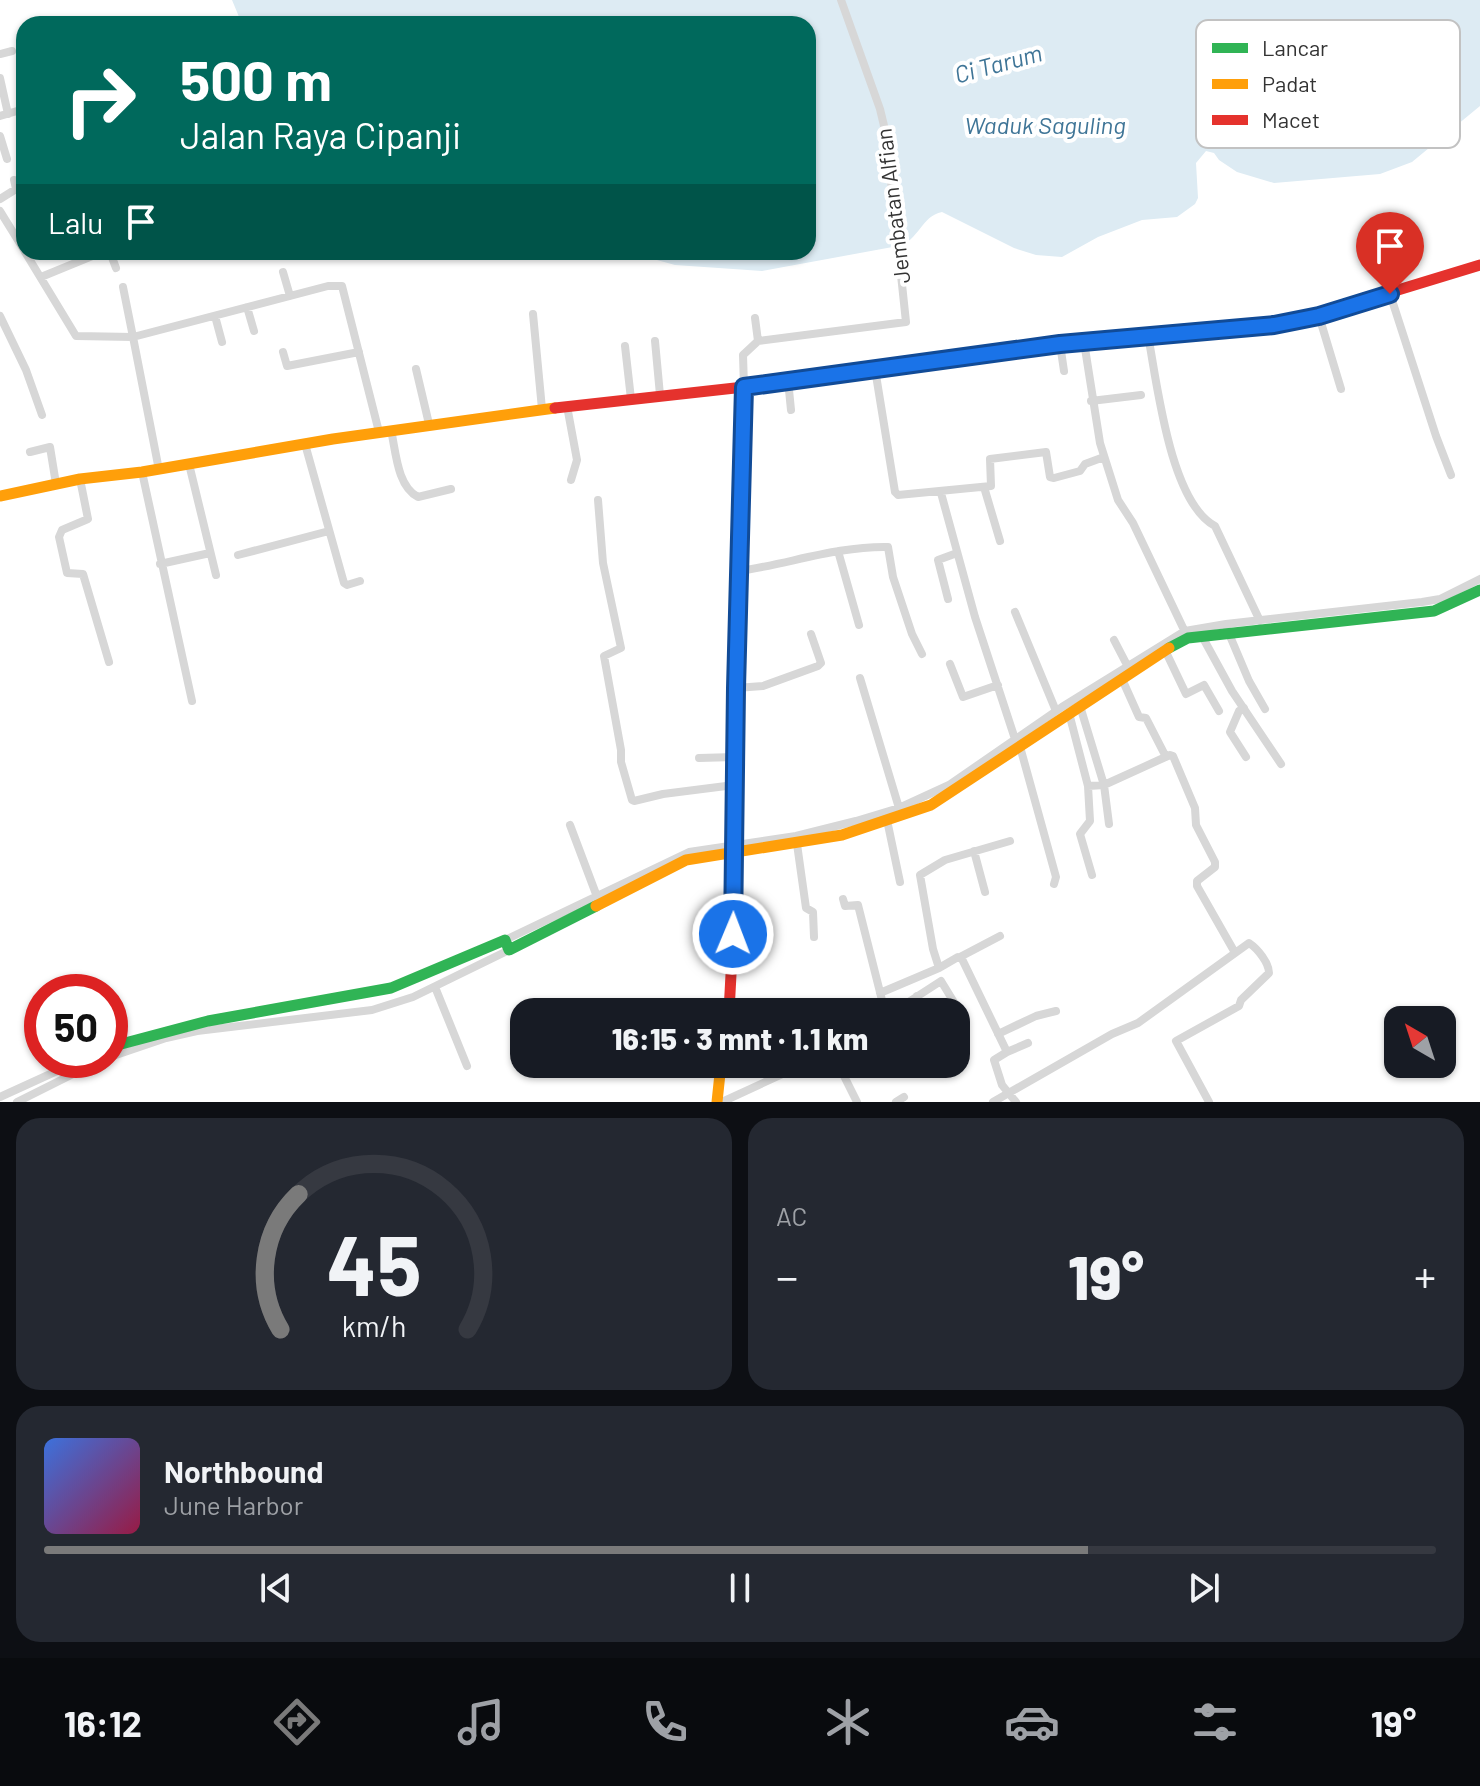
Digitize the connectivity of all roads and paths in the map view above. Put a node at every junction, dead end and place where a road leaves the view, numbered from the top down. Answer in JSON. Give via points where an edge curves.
{"nodes":[{"id":1,"x":841,"y":0,"type":"edge"},
{"id":2,"x":12,"y":51,"type":"dead end"},
{"id":3,"x":0,"y":54,"type":"edge"},
{"id":4,"x":0,"y":78,"type":"edge"},
{"id":5,"x":4,"y":115,"type":"edge"},
{"id":6,"x":0,"y":136,"type":"edge"},
{"id":7,"x":7,"y":159,"type":"dead end"},
{"id":8,"x":14,"y":180,"type":"dead end"},
{"id":9,"x":0,"y":199,"type":"edge"},
{"id":10,"x":0,"y":211,"type":"edge"},
{"id":11,"x":16,"y":237,"type":"edge"},
{"id":12,"x":31,"y":260,"type":"edge"},
{"id":13,"x":82,"y":260,"type":"edge"},
{"id":14,"x":113,"y":260,"type":"edge"},
{"id":15,"x":1480,"y":265,"type":"edge"},
{"id":16,"x":116,"y":268,"type":"dead end"},
{"id":17,"x":283,"y":272,"type":"dead end"},
{"id":18,"x":41,"y":277,"type":"junction"},
{"id":19,"x":123,"y":287,"type":"dead end"},
{"id":20,"x":1390,"y":294,"type":"junction"},
{"id":21,"x":290,"y":296,"type":"junction"},
{"id":22,"x":247,"y":307,"type":"junction"},
{"id":23,"x":533,"y":314,"type":"dead end"},
{"id":24,"x":0,"y":316,"type":"edge"},
{"id":25,"x":215,"y":316,"type":"junction"},
{"id":26,"x":1319,"y":316,"type":"junction"},
{"id":27,"x":755,"y":318,"type":"dead end"},
{"id":28,"x":254,"y":331,"type":"dead end"},
{"id":29,"x":1148,"y":335,"type":"junction"},
{"id":30,"x":133,"y":337,"type":"junction"},
{"id":31,"x":655,"y":341,"type":"dead end"},
{"id":32,"x":758,"y":341,"type":"junction"},
{"id":33,"x":222,"y":342,"type":"dead end"},
{"id":34,"x":1084,"y":342,"type":"junction"},
{"id":35,"x":1060,"y":344,"type":"junction"},
{"id":36,"x":625,"y":346,"type":"dead end"},
{"id":37,"x":283,"y":352,"type":"dead end"},
{"id":38,"x":359,"y":352,"type":"junction"},
{"id":39,"x":416,"y":369,"type":"dead end"},
{"id":40,"x":875,"y":369,"type":"junction"},
{"id":41,"x":1064,"y":371,"type":"dead end"},
{"id":42,"x":788,"y":380,"type":"junction"},
{"id":43,"x":744,"y":387,"type":"junction"},
{"id":44,"x":1341,"y":389,"type":"dead end"},
{"id":45,"x":660,"y":395,"type":"junction"},
{"id":46,"x":1141,"y":395,"type":"dead end"},
{"id":47,"x":631,"y":399,"type":"junction"},
{"id":48,"x":1091,"y":401,"type":"junction"},
{"id":49,"x":567,"y":406,"type":"junction"},
{"id":50,"x":542,"y":409,"type":"junction"},
{"id":51,"x":791,"y":410,"type":"dead end"},
{"id":52,"x":42,"y":415,"type":"dead end"},
{"id":53,"x":429,"y":424,"type":"junction"},
{"id":54,"x":385,"y":431,"type":"junction"},
{"id":55,"x":305,"y":444,"type":"junction"},
{"id":56,"x":30,"y":452,"type":"dead end"},
{"id":57,"x":1104,"y":457,"type":"junction"},
{"id":58,"x":189,"y":464,"type":"junction"},
{"id":59,"x":159,"y":470,"type":"junction"},
{"id":60,"x":142,"y":472,"type":"junction"},
{"id":61,"x":1451,"y":475,"type":"dead end"},
{"id":62,"x":80,"y":479,"type":"junction"},
{"id":63,"x":571,"y":480,"type":"dead end"},
{"id":64,"x":56,"y":484,"type":"junction"},
{"id":65,"x":984,"y":487,"type":"junction"},
{"id":66,"x":451,"y":489,"type":"dead end"},
{"id":67,"x":941,"y":493,"type":"junction"},
{"id":68,"x":0,"y":496,"type":"edge"},
{"id":69,"x":598,"y":500,"type":"dead end"},
{"id":70,"x":329,"y":531,"type":"junction"},
{"id":71,"x":1000,"y":541,"type":"dead end"},
{"id":72,"x":838,"y":551,"type":"junction"},
{"id":73,"x":210,"y":553,"type":"junction"},
{"id":74,"x":957,"y":553,"type":"junction"},
{"id":75,"x":238,"y":555,"type":"dead end"},
{"id":76,"x":160,"y":564,"type":"junction"},
{"id":77,"x":739,"y":571,"type":"junction"},
{"id":78,"x":216,"y":575,"type":"dead end"},
{"id":79,"x":1480,"y":579,"type":"edge"},
{"id":80,"x":360,"y":581,"type":"dead end"},
{"id":81,"x":1480,"y":590,"type":"edge"},
{"id":82,"x":948,"y":599,"type":"dead end"},
{"id":83,"x":1015,"y":612,"type":"dead end"},
{"id":84,"x":1260,"y":621,"type":"junction"},
{"id":85,"x":859,"y":625,"type":"dead end"},
{"id":86,"x":1227,"y":630,"type":"junction"},
{"id":87,"x":811,"y":634,"type":"dead end"},
{"id":88,"x":1187,"y":635,"type":"junction"},
{"id":89,"x":1203,"y":638,"type":"junction"},
{"id":90,"x":1114,"y":640,"type":"dead end"},
{"id":91,"x":1165,"y":650,"type":"junction"},
{"id":92,"x":922,"y":654,"type":"dead end"},
{"id":93,"x":109,"y":662,"type":"dead end"},
{"id":94,"x":950,"y":664,"type":"dead end"},
{"id":95,"x":1127,"y":665,"type":"junction"},
{"id":96,"x":860,"y":678,"type":"dead end"},
{"id":97,"x":1122,"y":679,"type":"junction"},
{"id":98,"x":1249,"y":681,"type":"junction"},
{"id":99,"x":998,"y":685,"type":"junction"},
{"id":100,"x":736,"y":688,"type":"junction"},
{"id":101,"x":1232,"y":691,"type":"junction"},
{"id":102,"x":192,"y":701,"type":"dead end"},
{"id":103,"x":1080,"y":706,"type":"junction"},
{"id":104,"x":1244,"y":708,"type":"junction"},
{"id":105,"x":1265,"y":709,"type":"dead end"},
{"id":106,"x":1056,"y":711,"type":"junction"},
{"id":107,"x":1219,"y":711,"type":"dead end"},
{"id":108,"x":1069,"y":713,"type":"junction"},
{"id":109,"x":1018,"y":741,"type":"junction"},
{"id":110,"x":735,"y":757,"type":"junction"},
{"id":111,"x":1166,"y":757,"type":"junction"},
{"id":112,"x":1246,"y":757,"type":"dead end"},
{"id":113,"x":699,"y":758,"type":"dead end"},
{"id":114,"x":1281,"y":764,"type":"dead end"},
{"id":115,"x":734,"y":785,"type":"junction"},
{"id":116,"x":1104,"y":785,"type":"junction"},
{"id":117,"x":1088,"y":786,"type":"junction"},
{"id":118,"x":929,"y":801,"type":"junction"},
{"id":119,"x":899,"y":808,"type":"junction"},
{"id":120,"x":887,"y":820,"type":"junction"},
{"id":121,"x":1109,"y":824,"type":"dead end"},
{"id":122,"x":570,"y":825,"type":"dead end"},
{"id":123,"x":842,"y":830,"type":"junction"},
{"id":124,"x":1010,"y":841,"type":"dead end"},
{"id":125,"x":797,"y":844,"type":"junction"},
{"id":126,"x":735,"y":848,"type":"junction"},
{"id":127,"x":974,"y":851,"type":"junction"},
{"id":128,"x":1092,"y":875,"type":"dead end"},
{"id":129,"x":900,"y":882,"type":"dead end"},
{"id":130,"x":1054,"y":884,"type":"dead end"},
{"id":131,"x":985,"y":892,"type":"dead end"},
{"id":132,"x":596,"y":894,"type":"junction"},
{"id":133,"x":843,"y":899,"type":"dead end"},
{"id":134,"x":571,"y":913,"type":"junction"},
{"id":135,"x":1000,"y":936,"type":"dead end"},
{"id":136,"x":814,"y":937,"type":"dead end"},
{"id":137,"x":507,"y":945,"type":"junction"},
{"id":138,"x":1234,"y":951,"type":"junction"},
{"id":139,"x":960,"y":957,"type":"junction"},
{"id":140,"x":939,"y":968,"type":"junction"},
{"id":141,"x":435,"y":987,"type":"junction"},
{"id":142,"x":880,"y":993,"type":"junction"},
{"id":143,"x":917,"y":996,"type":"joint"},
{"id":144,"x":730,"y":998,"type":"edge"},
{"id":145,"x":881,"y":998,"type":"edge"},
{"id":146,"x":914,"y":998,"type":"edge"},
{"id":147,"x":951,"y":998,"type":"edge"},
{"id":148,"x":1056,"y":1011,"type":"dead end"},
{"id":149,"x":998,"y":1034,"type":"junction"},
{"id":150,"x":128,"y":1041,"type":"edge"},
{"id":151,"x":1028,"y":1043,"type":"dead end"},
{"id":152,"x":128,"y":1051,"type":"edge"},
{"id":153,"x":1007,"y":1052,"type":"junction"},
{"id":154,"x":467,"y":1066,"type":"dead end"},
{"id":155,"x":45,"y":1078,"type":"edge"},
{"id":156,"x":65,"y":1078,"type":"edge"},
{"id":157,"x":721,"y":1078,"type":"edge"},
{"id":158,"x":773,"y":1078,"type":"edge"},
{"id":159,"x":845,"y":1078,"type":"edge"},
{"id":160,"x":1009,"y":1094,"type":"junction"},
{"id":161,"x":6,"y":1098,"type":"edge"},
{"id":162,"x":17,"y":1102,"type":"edge"},
{"id":163,"x":720,"y":1102,"type":"edge"},
{"id":164,"x":857,"y":1102,"type":"edge"},
{"id":165,"x":993,"y":1102,"type":"edge"},
{"id":166,"x":1016,"y":1102,"type":"edge"},
{"id":167,"x":1209,"y":1102,"type":"edge"}],
"edges":[{"from":1,"to":32,"type":"street","name":"Jembatan Alfian","via":[[886,134],[906,321]]},
{"from":2,"to":3,"type":"street"},
{"from":4,"to":5,"type":"street"},
{"from":6,"to":7,"type":"street"},
{"from":8,"to":9,"type":"street","via":[[16,189]]},
{"from":10,"to":11,"type":"street"},
{"from":12,"to":18,"type":"street"},
{"from":13,"to":18,"type":"street"},
{"from":14,"to":16,"type":"street"},
{"from":15,"to":20,"type":"street"},
{"from":17,"to":21,"type":"street"},
{"from":18,"to":30,"type":"street","via":[[76,336]]},
{"from":19,"to":30,"type":"street"},
{"from":20,"to":26,"type":"street"},
{"from":20,"to":61,"type":"street"},
{"from":21,"to":22,"type":"street"},
{"from":21,"to":38,"type":"street","via":[[342,286]]},
{"from":22,"to":25,"type":"street"},
{"from":22,"to":28,"type":"street"},
{"from":23,"to":50,"type":"street"},
{"from":24,"to":52,"type":"street"},
{"from":25,"to":30,"type":"street"},
{"from":25,"to":33,"type":"street"},
{"from":26,"to":29,"type":"street"},
{"from":26,"to":44,"type":"street"},
{"from":27,"to":32,"type":"street"},
{"from":29,"to":34,"type":"street"},
{"from":29,"to":84,"type":"street","via":[[1181,485],[1206,522],[1215,526]]},
{"from":30,"to":59,"type":"street"},
{"from":31,"to":45,"type":"street"},
{"from":32,"to":43,"type":"street","via":[[743,355]]},
{"from":34,"to":35,"type":"street"},
{"from":34,"to":48,"type":"street"},
{"from":35,"to":40,"type":"street"},
{"from":35,"to":41,"type":"street"},
{"from":36,"to":47,"type":"street"},
{"from":37,"to":38,"type":"street","via":[[287,366]]},
{"from":38,"to":54,"type":"street"},
{"from":39,"to":53,"type":"street"},
{"from":40,"to":42,"type":"street"},
{"from":40,"to":67,"type":"street","via":[[895,494]]},
{"from":42,"to":43,"type":"street"},
{"from":42,"to":51,"type":"street"},
{"from":43,"to":45,"type":"street"},
{"from":43,"to":77,"type":"street"},
{"from":45,"to":47,"type":"street"},
{"from":46,"to":48,"type":"street"},
{"from":47,"to":49,"type":"street"},
{"from":48,"to":57,"type":"street"},
{"from":49,"to":50,"type":"street"},
{"from":49,"to":63,"type":"street","via":[[577,460]]},
{"from":50,"to":53,"type":"street"},
{"from":53,"to":54,"type":"street"},
{"from":54,"to":55,"type":"street"},
{"from":54,"to":66,"type":"street","via":[[410,493],[418,497]]},
{"from":55,"to":58,"type":"street"},
{"from":55,"to":70,"type":"street"},
{"from":56,"to":64,"type":"street","via":[[50,447]]},
{"from":57,"to":65,"type":"street","via":[[1054,478],[1046,452],[990,459],[992,485]]},
{"from":57,"to":88,"type":"street","via":[[1118,500]]},
{"from":58,"to":59,"type":"street"},
{"from":58,"to":73,"type":"street"},
{"from":59,"to":60,"type":"street"},
{"from":60,"to":62,"type":"street"},
{"from":60,"to":76,"type":"street"},
{"from":62,"to":64,"type":"street"},
{"from":62,"to":93,"type":"street","via":[[88,519],[62,530],[59,537],[67,573],[83,574]]},
{"from":64,"to":68,"type":"street"},
{"from":65,"to":67,"type":"street"},
{"from":65,"to":71,"type":"street"},
{"from":67,"to":74,"type":"street"},
{"from":69,"to":115,"type":"street","via":[[603,563],[621,648],[604,656],[632,800]]},
{"from":70,"to":75,"type":"street"},
{"from":70,"to":80,"type":"street","via":[[344,584]]},
{"from":72,"to":77,"type":"street"},
{"from":72,"to":85,"type":"street"},
{"from":72,"to":92,"type":"street","via":[[888,547],[896,588]]},
{"from":73,"to":76,"type":"street"},
{"from":73,"to":78,"type":"street"},
{"from":74,"to":82,"type":"street","via":[[938,560]]},
{"from":74,"to":99,"type":"street"},
{"from":76,"to":102,"type":"street"},
{"from":77,"to":100,"type":"street"},
{"from":79,"to":84,"type":"street","via":[[1440,599]]},
{"from":81,"to":86,"type":"street","via":[[1434,611]]},
{"from":83,"to":106,"type":"street"},
{"from":84,"to":86,"type":"street"},
{"from":86,"to":88,"type":"street"},
{"from":86,"to":89,"type":"street"},
{"from":86,"to":98,"type":"street"},
{"from":87,"to":100,"type":"street","via":[[818,666],[763,686]]},
{"from":88,"to":89,"type":"street"},
{"from":88,"to":91,"type":"street"},
{"from":88,"to":95,"type":"street"},
{"from":89,"to":101,"type":"street"},
{"from":90,"to":95,"type":"street"},
{"from":91,"to":97,"type":"street"},
{"from":91,"to":107,"type":"street","via":[[1186,694],[1205,686]]},
{"from":94,"to":99,"type":"street","via":[[963,697]]},
{"from":95,"to":106,"type":"street"},
{"from":96,"to":119,"type":"street"},
{"from":97,"to":103,"type":"street"},
{"from":97,"to":111,"type":"street"},
{"from":98,"to":101,"type":"street"},
{"from":98,"to":105,"type":"street"},
{"from":99,"to":109,"type":"street"},
{"from":100,"to":110,"type":"street"},
{"from":101,"to":104,"type":"street"},
{"from":103,"to":108,"type":"street"},
{"from":103,"to":116,"type":"street"},
{"from":104,"to":112,"type":"street","via":[[1230,732]]},
{"from":104,"to":114,"type":"street"},
{"from":106,"to":109,"type":"street"},
{"from":108,"to":109,"type":"street"},
{"from":108,"to":117,"type":"street"},
{"from":109,"to":118,"type":"street"},
{"from":109,"to":130,"type":"street"},
{"from":110,"to":113,"type":"street"},
{"from":110,"to":115,"type":"street"},
{"from":111,"to":116,"type":"street"},
{"from":111,"to":138,"type":"street","via":[[1173,756],[1195,808],[1196,825],[1215,862],[1197,886]]},
{"from":115,"to":126,"type":"street"},
{"from":116,"to":117,"type":"street"},
{"from":116,"to":121,"type":"street"},
{"from":117,"to":128,"type":"street","via":[[1090,821],[1080,834]]},
{"from":118,"to":119,"type":"street"},
{"from":118,"to":120,"type":"street"},
{"from":119,"to":123,"type":"street"},
{"from":120,"to":123,"type":"street"},
{"from":120,"to":129,"type":"street"},
{"from":122,"to":132,"type":"street"},
{"from":123,"to":125,"type":"street"},
{"from":123,"to":126,"type":"street"},
{"from":124,"to":127,"type":"street"},
{"from":125,"to":126,"type":"street"},
{"from":125,"to":136,"type":"street"},
{"from":126,"to":132,"type":"street","via":[[689,852]]},
{"from":126,"to":134,"type":"street","via":[[686,860]]},
{"from":126,"to":144,"type":"street"},
{"from":127,"to":131,"type":"street"},
{"from":127,"to":140,"type":"street","via":[[920,875]]},
{"from":132,"to":134,"type":"street"},
{"from":133,"to":142,"type":"street","via":[[845,906],[858,905]]},
{"from":134,"to":137,"type":"street"},
{"from":135,"to":139,"type":"street"},
{"from":137,"to":141,"type":"street"},
{"from":137,"to":150,"type":"street","via":[[376,991],[172,1028]]},
{"from":138,"to":160,"type":"street","via":[[1138,1023]]},
{"from":138,"to":167,"type":"street","via":[[1253,945],[1269,973],[1239,1006],[1176,1041]]},
{"from":139,"to":140,"type":"street"},
{"from":139,"to":149,"type":"street"},
{"from":140,"to":142,"type":"street"},
{"from":141,"to":152,"type":"street","via":[[372,1010],[197,1031]]},
{"from":141,"to":154,"type":"street"},
{"from":142,"to":145,"type":"street"},
{"from":143,"to":146,"type":"street"},
{"from":143,"to":147,"type":"street","via":[[941,981]]},
{"from":148,"to":149,"type":"street"},
{"from":149,"to":153,"type":"street"},
{"from":151,"to":153,"type":"street"},
{"from":153,"to":160,"type":"street","via":[[994,1060]]},
{"from":155,"to":161,"type":"street"},
{"from":156,"to":162,"type":"street"},
{"from":157,"to":163,"type":"street"},
{"from":158,"to":163,"type":"street"},
{"from":159,"to":164,"type":"street"},
{"from":160,"to":165,"type":"street"},
{"from":160,"to":166,"type":"street"}]}
